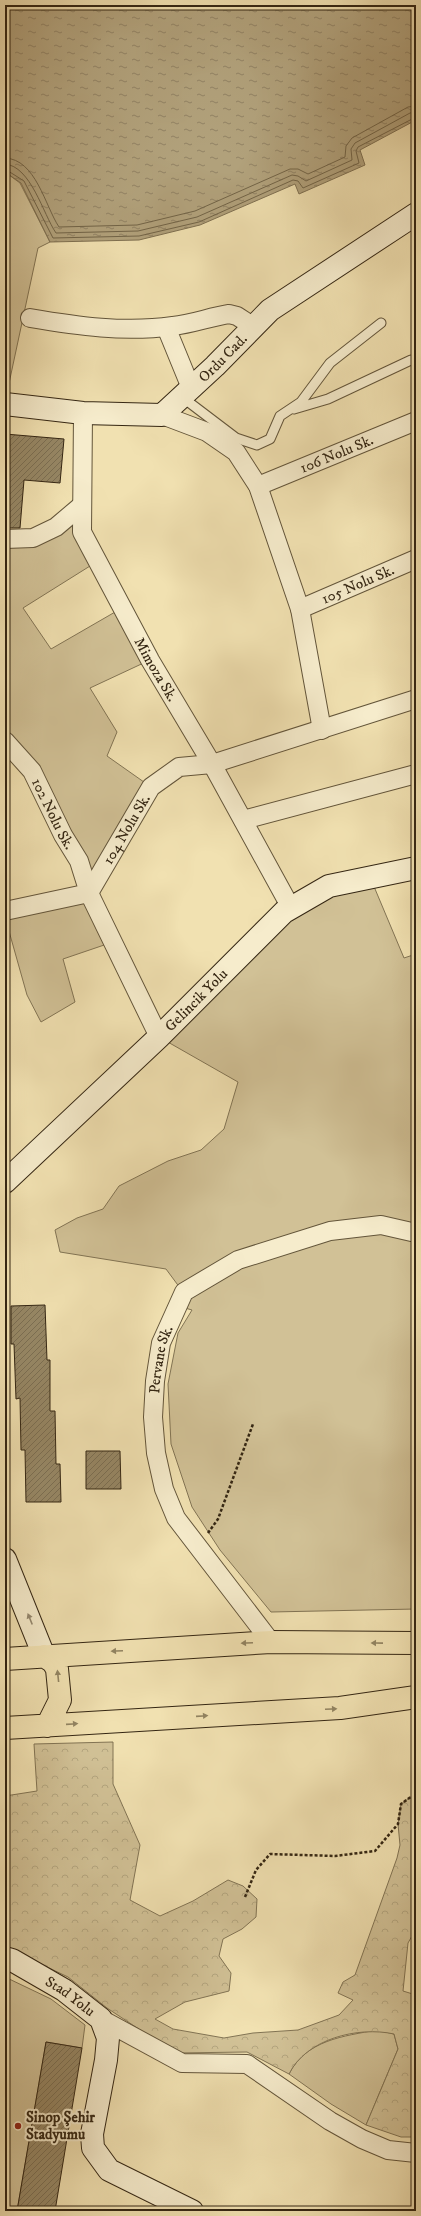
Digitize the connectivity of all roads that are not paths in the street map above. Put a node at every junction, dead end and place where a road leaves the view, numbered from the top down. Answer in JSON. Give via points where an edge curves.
{"nodes":[{"id":1,"x":416,"y":214,"type":"edge"},
{"id":2,"x":30,"y":318,"type":"dead end"},
{"id":3,"x":381,"y":323,"type":"dead end"},
{"id":4,"x":166,"y":327,"type":"junction"},
{"id":5,"x":254,"y":327,"type":"junction"},
{"id":6,"x":411,"y":360,"type":"dead end"},
{"id":7,"x":186,"y":393,"type":"junction"},
{"id":8,"x":5,"y":404,"type":"edge"},
{"id":9,"x":287,"y":411,"type":"junction"},
{"id":10,"x":83,"y":413,"type":"junction"},
{"id":11,"x":162,"y":414,"type":"junction"},
{"id":12,"x":416,"y":420,"type":"edge"},
{"id":13,"x":258,"y":486,"type":"junction"},
{"id":14,"x":82,"y":505,"type":"junction"},
{"id":15,"x":5,"y":539,"type":"edge"},
{"id":16,"x":416,"y":559,"type":"edge"},
{"id":17,"x":300,"y":609,"type":"junction"},
{"id":18,"x":416,"y":699,"type":"edge"},
{"id":19,"x":322,"y":730,"type":"junction"},
{"id":20,"x":5,"y":741,"type":"edge"},
{"id":21,"x":212,"y":764,"type":"junction"},
{"id":22,"x":416,"y":774,"type":"edge"},
{"id":23,"x":243,"y":820,"type":"junction"},
{"id":24,"x":416,"y":868,"type":"edge"},
{"id":25,"x":89,"y":893,"type":"junction"},
{"id":26,"x":291,"y":908,"type":"junction"},
{"id":27,"x":5,"y":911,"type":"edge"},
{"id":28,"x":159,"y":1037,"type":"junction"},
{"id":29,"x":5,"y":1182,"type":"edge"},
{"id":30,"x":416,"y":1233,"type":"edge"},
{"id":31,"x":5,"y":1559,"type":"edge"},
{"id":32,"x":271,"y":1642,"type":"junction"},
{"id":33,"x":416,"y":1643,"type":"edge"},
{"id":34,"x":44,"y":1656,"type":"junction"},
{"id":35,"x":5,"y":1659,"type":"edge"},
{"id":36,"x":416,"y":1697,"type":"edge"},
{"id":37,"x":47,"y":1726,"type":"junction"},
{"id":38,"x":5,"y":1728,"type":"edge"},
{"id":39,"x":5,"y":1958,"type":"edge"},
{"id":40,"x":101,"y":2019,"type":"junction"},
{"id":41,"x":416,"y":2153,"type":"edge"},
{"id":42,"x":192,"y":2211,"type":"edge"}],
"edges":[{"from":1,"to":5,"type":"main road","name":"Ordu Cad.","via":[[270,310]]},
{"from":2,"to":4,"type":"street","via":[[114,328]]},
{"from":3,"to":9,"type":"lane","via":[[330,363],[301,402]]},
{"from":4,"to":5,"type":"street","via":[[229,314]]},
{"from":4,"to":7,"type":"street"},
{"from":5,"to":7,"type":"main road","name":"Ordu Cad."},
{"from":6,"to":9,"type":"lane","via":[[328,399]]},
{"from":7,"to":9,"type":"lane","via":[[236,438],[257,445],[270,439],[280,416]]},
{"from":7,"to":11,"type":"main road","name":"Ordu Cad."},
{"from":8,"to":10,"type":"main road"},
{"from":10,"to":11,"type":"main road"},
{"from":10,"to":14,"type":"street","name":"Mimoza Sk."},
{"from":11,"to":13,"type":"street","via":[[208,432],[236,452]]},
{"from":12,"to":13,"type":"street","name":"106 Nolu Sk."},
{"from":13,"to":17,"type":"street"},
{"from":14,"to":15,"type":"street","via":[[56,527],[33,538]]},
{"from":14,"to":21,"type":"street","name":"Mimoza Sk.","via":[[82,532],[150,660]]},
{"from":16,"to":17,"type":"street","name":"105 Nolu Sk."},
{"from":17,"to":19,"type":"street"},
{"from":18,"to":19,"type":"street","name":"104 Nolu Sk."},
{"from":19,"to":21,"type":"street","name":"104 Nolu Sk."},
{"from":20,"to":25,"type":"street","name":"102 Nolu Sk.","via":[[32,771],[63,835],[79,861]]},
{"from":21,"to":23,"type":"street","name":"Mimoza Sk."},
{"from":21,"to":25,"type":"street","name":"104 Nolu Sk.","via":[[179,767],[151,787]]},
{"from":22,"to":23,"type":"street"},
{"from":23,"to":26,"type":"street","name":"Mimoza Sk."},
{"from":24,"to":26,"type":"main road","name":"Gelincik Yolu","via":[[329,886]]},
{"from":25,"to":27,"type":"street"},
{"from":25,"to":28,"type":"street"},
{"from":26,"to":28,"type":"main road","name":"Gelincik Yolu","via":[[284,912]]},
{"from":28,"to":29,"type":"main road","name":"Gelincik Yolu"},
{"from":30,"to":32,"type":"street","name":"Pervane Sk.","via":[[381,1225],[330,1232],[238,1260],[184,1292],[162,1343],[155,1381],[153,1417],[156,1453],[164,1488],[176,1518]]},
{"from":34,"to":31,"type":"main road","one_way":true},
{"from":33,"to":32,"type":"highway","one_way":true},
{"from":32,"to":34,"type":"highway","one_way":true},
{"from":34,"to":35,"type":"highway"},
{"from":37,"to":34,"type":"highway","one_way":true,"via":[[60,1700],[57,1669],[53,1662]]},
{"from":37,"to":36,"type":"highway","one_way":true,"via":[[340,1708]]},
{"from":37,"to":38,"type":"highway"},
{"from":39,"to":40,"type":"main road","name":"Stad Yolu","via":[[64,1990]]},
{"from":40,"to":41,"type":"street","via":[[182,2063],[247,2064],[330,2121],[362,2139],[388,2150]]},
{"from":40,"to":42,"type":"main road","name":"Stad Yolu","via":[[108,2038],[92,2134],[93,2148],[109,2170]]}]}
